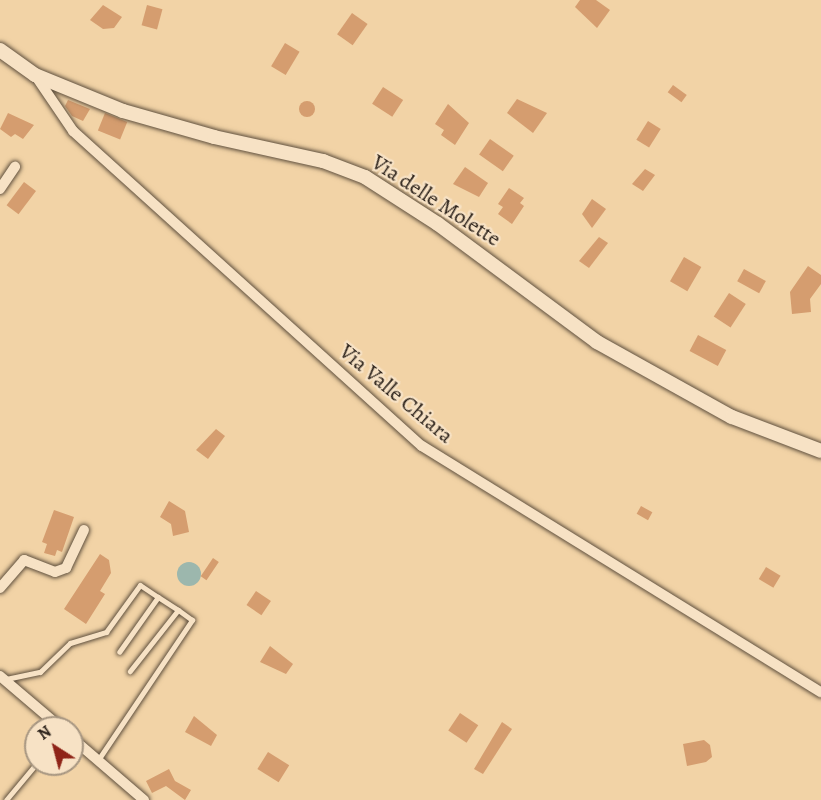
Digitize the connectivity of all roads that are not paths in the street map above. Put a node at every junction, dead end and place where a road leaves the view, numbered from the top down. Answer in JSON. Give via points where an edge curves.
{"nodes":[{"id":1,"x":0,"y":50,"type":"edge"},
{"id":2,"x":35,"y":75,"type":"junction"},
{"id":3,"x":15,"y":167,"type":"dead end"},
{"id":4,"x":0,"y":189,"type":"edge"},
{"id":5,"x":821,"y":451,"type":"edge"},
{"id":6,"x":84,"y":531,"type":"dead end"},
{"id":7,"x":0,"y":588,"type":"edge"},
{"id":8,"x":158,"y":597,"type":"junction"},
{"id":9,"x":178,"y":610,"type":"junction"},
{"id":10,"x":119,"y":652,"type":"dead end"},
{"id":11,"x":130,"y":671,"type":"dead end"},
{"id":12,"x":2,"y":677,"type":"edge"},
{"id":13,"x":821,"y":692,"type":"edge"},
{"id":14,"x":47,"y":716,"type":"edge"},
{"id":15,"x":84,"y":748,"type":"edge"},
{"id":16,"x":98,"y":760,"type":"junction"},
{"id":17,"x":26,"y":776,"type":"edge"},
{"id":18,"x":6,"y":800,"type":"edge"},
{"id":19,"x":144,"y":800,"type":"edge"}],
"edges":[{"from":1,"to":2,"type":"street","name":"Via delle Molette"},
{"from":2,"to":5,"type":"street","name":"Via delle Molette","via":[[123,111],[214,137],[323,161],[365,177],[438,224],[597,342],[732,417]]},
{"from":2,"to":13,"type":"street","name":"Via Valle Chiara","via":[[73,131],[422,446]]},
{"from":3,"to":4,"type":"street"},
{"from":6,"to":7,"type":"street","via":[[66,568],[55,572],[24,560]]},
{"from":8,"to":9,"type":"lane"},
{"from":8,"to":10,"type":"lane"},
{"from":8,"to":12,"type":"lane","via":[[140,585],[106,632],[70,643],[40,672]]},
{"from":9,"to":11,"type":"lane"},
{"from":9,"to":16,"type":"lane","via":[[192,620]]},
{"from":12,"to":14,"type":"street"},
{"from":15,"to":16,"type":"street"},
{"from":16,"to":19,"type":"street"},
{"from":17,"to":18,"type":"lane"}]}
